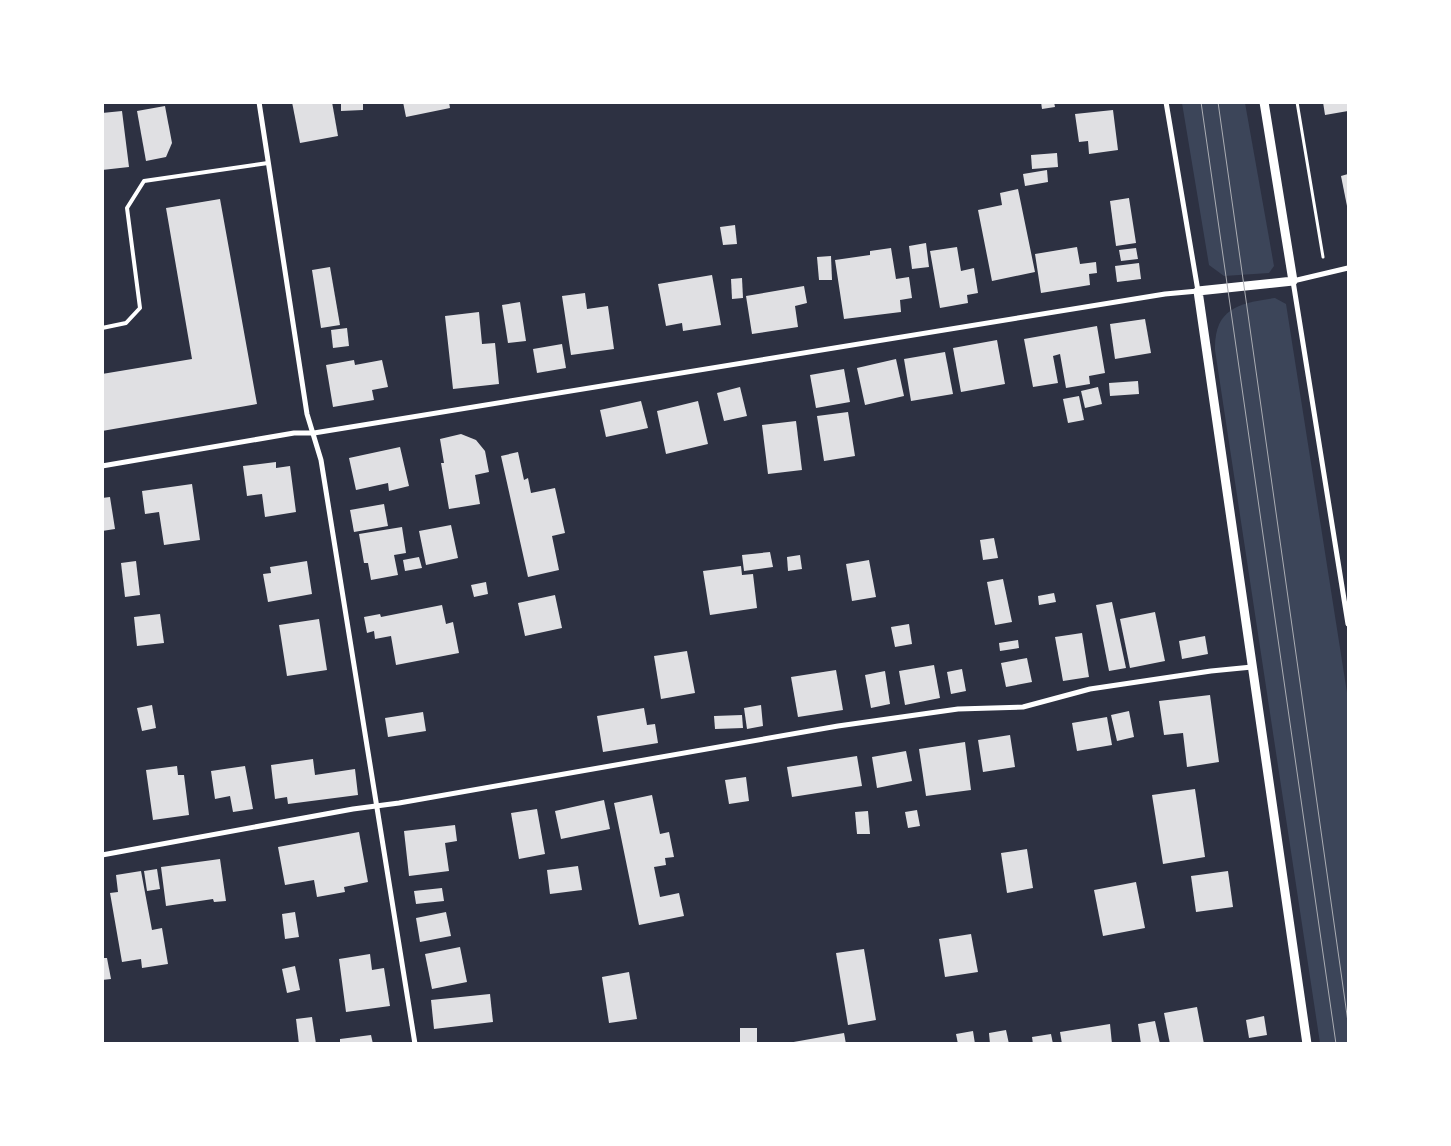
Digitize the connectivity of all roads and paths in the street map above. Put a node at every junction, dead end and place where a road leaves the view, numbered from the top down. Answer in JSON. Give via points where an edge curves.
{"nodes":[{"id":1,"x":260,"y":102,"type":"edge"},
{"id":2,"x":1166,"y":102,"type":"edge"},
{"id":3,"x":1264,"y":102,"type":"edge"},
{"id":4,"x":1297,"y":102,"type":"edge"},
{"id":5,"x":268,"y":163,"type":"junction"},
{"id":6,"x":1348,"y":268,"type":"edge"},
{"id":7,"x":1326,"y":274,"type":"junction"},
{"id":8,"x":1293,"y":281,"type":"junction"},
{"id":9,"x":1198,"y":291,"type":"junction"},
{"id":10,"x":102,"y":328,"type":"edge"},
{"id":11,"x":314,"y":433,"type":"junction"},
{"id":12,"x":102,"y":466,"type":"edge"},
{"id":13,"x":1348,"y":624,"type":"edge"},
{"id":14,"x":1252,"y":667,"type":"junction"},
{"id":15,"x":376,"y":806,"type":"junction"},
{"id":16,"x":102,"y":855,"type":"edge"},
{"id":17,"x":415,"y":1044,"type":"edge"},
{"id":18,"x":1307,"y":1044,"type":"edge"}],
"edges":[{"from":1,"to":5,"type":"street"},
{"from":2,"to":9,"type":"street"},
{"from":3,"to":8,"type":"street"},
{"from":4,"to":7,"type":"path"},
{"from":5,"to":10,"type":"lane","via":[[144,181],[127,208],[140,308],[126,323]]},
{"from":5,"to":11,"type":"street","via":[[307,414]]},
{"from":6,"to":7,"type":"street"},
{"from":7,"to":8,"type":"street"},
{"from":8,"to":9,"type":"street"},
{"from":8,"to":13,"type":"street"},
{"from":9,"to":11,"type":"street"},
{"from":9,"to":14,"type":"street"},
{"from":11,"to":12,"type":"street","via":[[294,433]]},
{"from":11,"to":15,"type":"street"},
{"from":14,"to":15,"type":"street","via":[[1090,689],[1023,707],[958,709],[838,726]]},
{"from":14,"to":18,"type":"street"},
{"from":15,"to":16,"type":"street"},
{"from":15,"to":17,"type":"street"}]}
